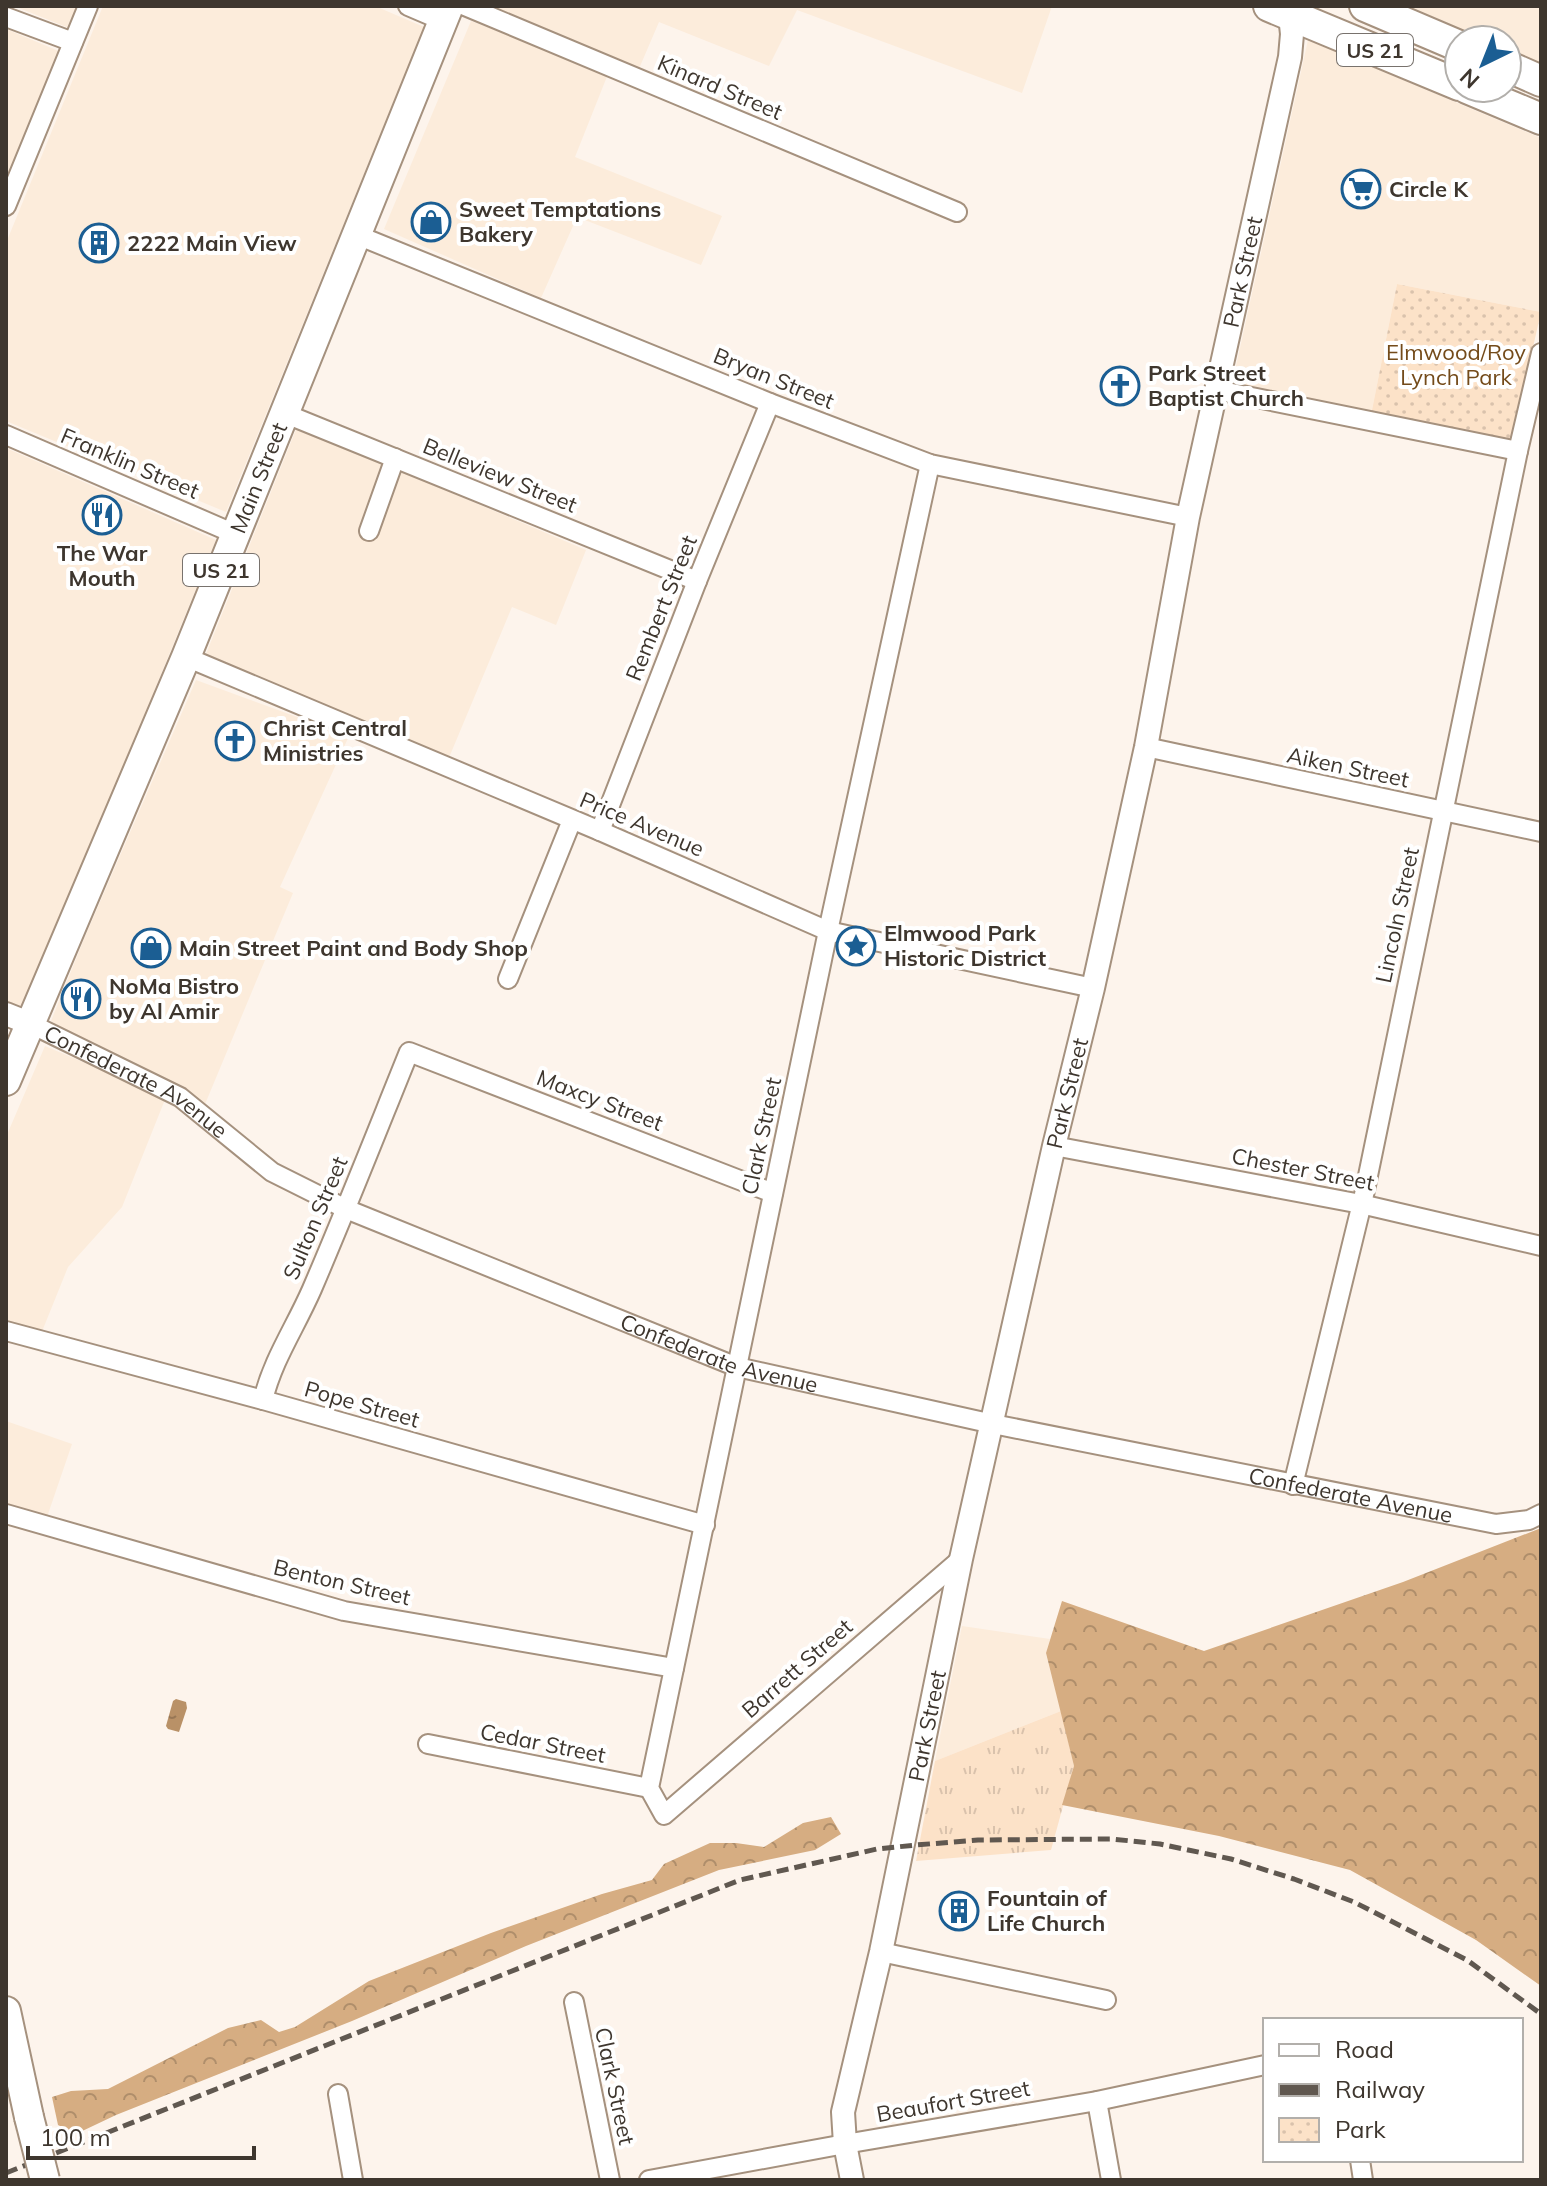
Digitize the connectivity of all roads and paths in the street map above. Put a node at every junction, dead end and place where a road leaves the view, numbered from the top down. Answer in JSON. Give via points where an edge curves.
{"nodes":[{"id":1,"x":88,"y":6,"type":"edge"},
{"id":2,"x":408,"y":6,"type":"edge"},
{"id":3,"x":1365,"y":6,"type":"edge"},
{"id":4,"x":1283,"y":9,"type":"edge"},
{"id":5,"x":453,"y":11,"type":"edge"},
{"id":6,"x":6,"y":17,"type":"edge"},
{"id":7,"x":1443,"y":39,"type":"edge"},
{"id":8,"x":73,"y":42,"type":"junction"},
{"id":9,"x":1443,"y":78,"type":"edge"},
{"id":10,"x":1505,"y":104,"type":"edge"},
{"id":11,"x":1541,"y":119,"type":"edge"},
{"id":12,"x":6,"y":206,"type":"edge"},
{"id":13,"x":957,"y":212,"type":"dead end"},
{"id":14,"x":357,"y":235,"type":"junction"},
{"id":15,"x":1541,"y":353,"type":"edge"},
{"id":16,"x":1217,"y":390,"type":"junction"},
{"id":17,"x":770,"y":403,"type":"junction"},
{"id":18,"x":286,"y":414,"type":"junction"},
{"id":19,"x":6,"y":435,"type":"edge"},
{"id":20,"x":1518,"y":451,"type":"junction"},
{"id":21,"x":395,"y":458,"type":"junction"},
{"id":22,"x":930,"y":464,"type":"junction"},
{"id":23,"x":1188,"y":517,"type":"junction"},
{"id":24,"x":369,"y":531,"type":"dead end"},
{"id":25,"x":235,"y":534,"type":"junction"},
{"id":26,"x":697,"y":581,"type":"junction"},
{"id":27,"x":186,"y":657,"type":"junction"},
{"id":28,"x":1146,"y":747,"type":"junction"},
{"id":29,"x":1442,"y":812,"type":"junction"},
{"id":30,"x":572,"y":820,"type":"junction"},
{"id":31,"x":600,"y":831,"type":"junction"},
{"id":32,"x":1541,"y":832,"type":"edge"},
{"id":33,"x":828,"y":931,"type":"junction"},
{"id":34,"x":508,"y":979,"type":"dead end"},
{"id":35,"x":1093,"y":988,"type":"junction"},
{"id":36,"x":18,"y":1019,"type":"edge"},
{"id":37,"x":409,"y":1052,"type":"joint"},
{"id":38,"x":6,"y":1081,"type":"edge"},
{"id":39,"x":1054,"y":1146,"type":"junction"},
{"id":40,"x":773,"y":1193,"type":"junction"},
{"id":41,"x":1361,"y":1204,"type":"junction"},
{"id":42,"x":346,"y":1209,"type":"junction"},
{"id":43,"x":1541,"y":1246,"type":"edge"},
{"id":44,"x":6,"y":1331,"type":"edge"},
{"id":45,"x":737,"y":1367,"type":"junction"},
{"id":46,"x":263,"y":1400,"type":"junction"},
{"id":47,"x":993,"y":1424,"type":"junction"},
{"id":48,"x":1293,"y":1485,"type":"junction"},
{"id":49,"x":6,"y":1514,"type":"edge"},
{"id":50,"x":1541,"y":1514,"type":"edge"},
{"id":51,"x":705,"y":1525,"type":"junction"},
{"id":52,"x":961,"y":1559,"type":"junction"},
{"id":53,"x":674,"y":1668,"type":"junction"},
{"id":54,"x":428,"y":1744,"type":"dead end"},
{"id":55,"x":649,"y":1788,"type":"junction"},
{"id":56,"x":881,"y":1952,"type":"junction"},
{"id":57,"x":1106,"y":2000,"type":"dead end"},
{"id":58,"x":574,"y":2002,"type":"dead end"},
{"id":59,"x":6,"y":2011,"type":"edge"},
{"id":60,"x":1263,"y":2065,"type":"edge"},
{"id":61,"x":338,"y":2094,"type":"dead end"},
{"id":62,"x":1097,"y":2101,"type":"junction"},
{"id":63,"x":845,"y":2144,"type":"junction"},
{"id":64,"x":45,"y":2180,"type":"edge"},
{"id":65,"x":353,"y":2180,"type":"edge"},
{"id":66,"x":610,"y":2180,"type":"edge"},
{"id":67,"x":649,"y":2180,"type":"edge"},
{"id":68,"x":852,"y":2180,"type":"edge"},
{"id":69,"x":1111,"y":2180,"type":"edge"}],
"edges":[{"from":1,"to":8,"type":"street"},
{"from":2,"to":5,"type":"street","name":"Kinard Street"},
{"from":3,"to":7,"type":"highway","number":"US 21"},
{"from":4,"to":9,"type":"highway","number":"US 21"},
{"from":4,"to":16,"type":"street","name":"Park Street","via":[[1292,34],[1290,57]]},
{"from":5,"to":13,"type":"street","name":"Kinard Street"},
{"from":5,"to":14,"type":"main road","name":"Main Street","number":"US 21"},
{"from":6,"to":8,"type":"street"},
{"from":8,"to":12,"type":"street"},
{"from":10,"to":11,"type":"highway"},
{"from":14,"to":17,"type":"street","name":"Bryan Street"},
{"from":14,"to":18,"type":"main road","name":"Main Street","number":"US 21"},
{"from":15,"to":20,"type":"street","name":"Lincoln Street"},
{"from":16,"to":20,"type":"street"},
{"from":16,"to":23,"type":"street","name":"Park Street"},
{"from":17,"to":22,"type":"street","name":"Bryan Street"},
{"from":17,"to":26,"type":"street","name":"Rembert Street"},
{"from":18,"to":21,"type":"street","name":"Belleview Street"},
{"from":18,"to":25,"type":"main road","name":"Main Street","number":"US 21"},
{"from":19,"to":25,"type":"street","name":"Franklin Street"},
{"from":20,"to":29,"type":"street","name":"Lincoln Street"},
{"from":21,"to":24,"type":"street"},
{"from":21,"to":26,"type":"street","name":"Belleview Street"},
{"from":22,"to":23,"type":"street","name":"Bryan Street"},
{"from":22,"to":33,"type":"street","name":"Clark Street"},
{"from":23,"to":28,"type":"street","name":"Park Street"},
{"from":25,"to":27,"type":"main road","name":"Main Street","number":"US 21"},
{"from":26,"to":31,"type":"street","name":"Rembert Street"},
{"from":27,"to":30,"type":"street","name":"Price Avenue"},
{"from":27,"to":36,"type":"main road","name":"Main Street","number":"US 21"},
{"from":28,"to":29,"type":"street","name":"Aiken Street"},
{"from":28,"to":35,"type":"street","name":"Park Street"},
{"from":29,"to":32,"type":"street","name":"Aiken Street"},
{"from":29,"to":41,"type":"street","name":"Lincoln Street"},
{"from":30,"to":31,"type":"street","name":"Price Avenue"},
{"from":30,"to":34,"type":"street"},
{"from":31,"to":33,"type":"street","name":"Price Avenue"},
{"from":33,"to":35,"type":"street","name":"Price Avenue"},
{"from":33,"to":40,"type":"street","name":"Clark Street"},
{"from":35,"to":39,"type":"street","name":"Park Street"},
{"from":36,"to":38,"type":"main road","name":"Main Street","number":"US 21"},
{"from":36,"to":42,"type":"street","name":"Confederate Avenue","via":[[180,1097],[272,1172]]},
{"from":37,"to":40,"type":"street","name":"Maxcy Street"},
{"from":37,"to":42,"type":"street","name":"Sulton Street"},
{"from":39,"to":41,"type":"street","name":"Chester Street"},
{"from":39,"to":47,"type":"street","name":"Park Street"},
{"from":40,"to":45,"type":"street","name":"Clark Street"},
{"from":41,"to":43,"type":"street","name":"Chester Street"},
{"from":41,"to":48,"type":"street","name":"Lincoln Street"},
{"from":42,"to":45,"type":"street","name":"Confederate Avenue"},
{"from":42,"to":46,"type":"street","name":"Sulton Street","via":[[270,1373]]},
{"from":44,"to":46,"type":"street","name":"Pope Street"},
{"from":45,"to":47,"type":"street","name":"Confederate Avenue"},
{"from":45,"to":51,"type":"street","name":"Clark Street"},
{"from":46,"to":51,"type":"street","name":"Pope Street"},
{"from":47,"to":48,"type":"street","name":"Confederate Avenue"},
{"from":47,"to":52,"type":"street","name":"Park Street"},
{"from":48,"to":50,"type":"street","name":"Confederate Avenue","via":[[1496,1524]]},
{"from":49,"to":53,"type":"street","name":"Benton Street","via":[[344,1611]]},
{"from":51,"to":53,"type":"street","name":"Clark Street"},
{"from":52,"to":55,"type":"street","name":"Barrett Street","via":[[664,1815]]},
{"from":52,"to":56,"type":"street","name":"Park Street"},
{"from":53,"to":55,"type":"street","name":"Clark Street"},
{"from":54,"to":55,"type":"street","name":"Cedar Street"},
{"from":56,"to":57,"type":"street"},
{"from":56,"to":63,"type":"street","name":"Park Street","via":[[843,2112]]},
{"from":58,"to":66,"type":"street","name":"Clark Street"},
{"from":59,"to":64,"type":"main road","bridge":true},
{"from":60,"to":62,"type":"street","name":"Beaufort Street"},
{"from":61,"to":65,"type":"street"},
{"from":62,"to":63,"type":"street","name":"Beaufort Street"},
{"from":62,"to":69,"type":"street"},
{"from":63,"to":67,"type":"street","name":"Beaufort Street"},
{"from":63,"to":68,"type":"street","name":"Park Street"}]}
